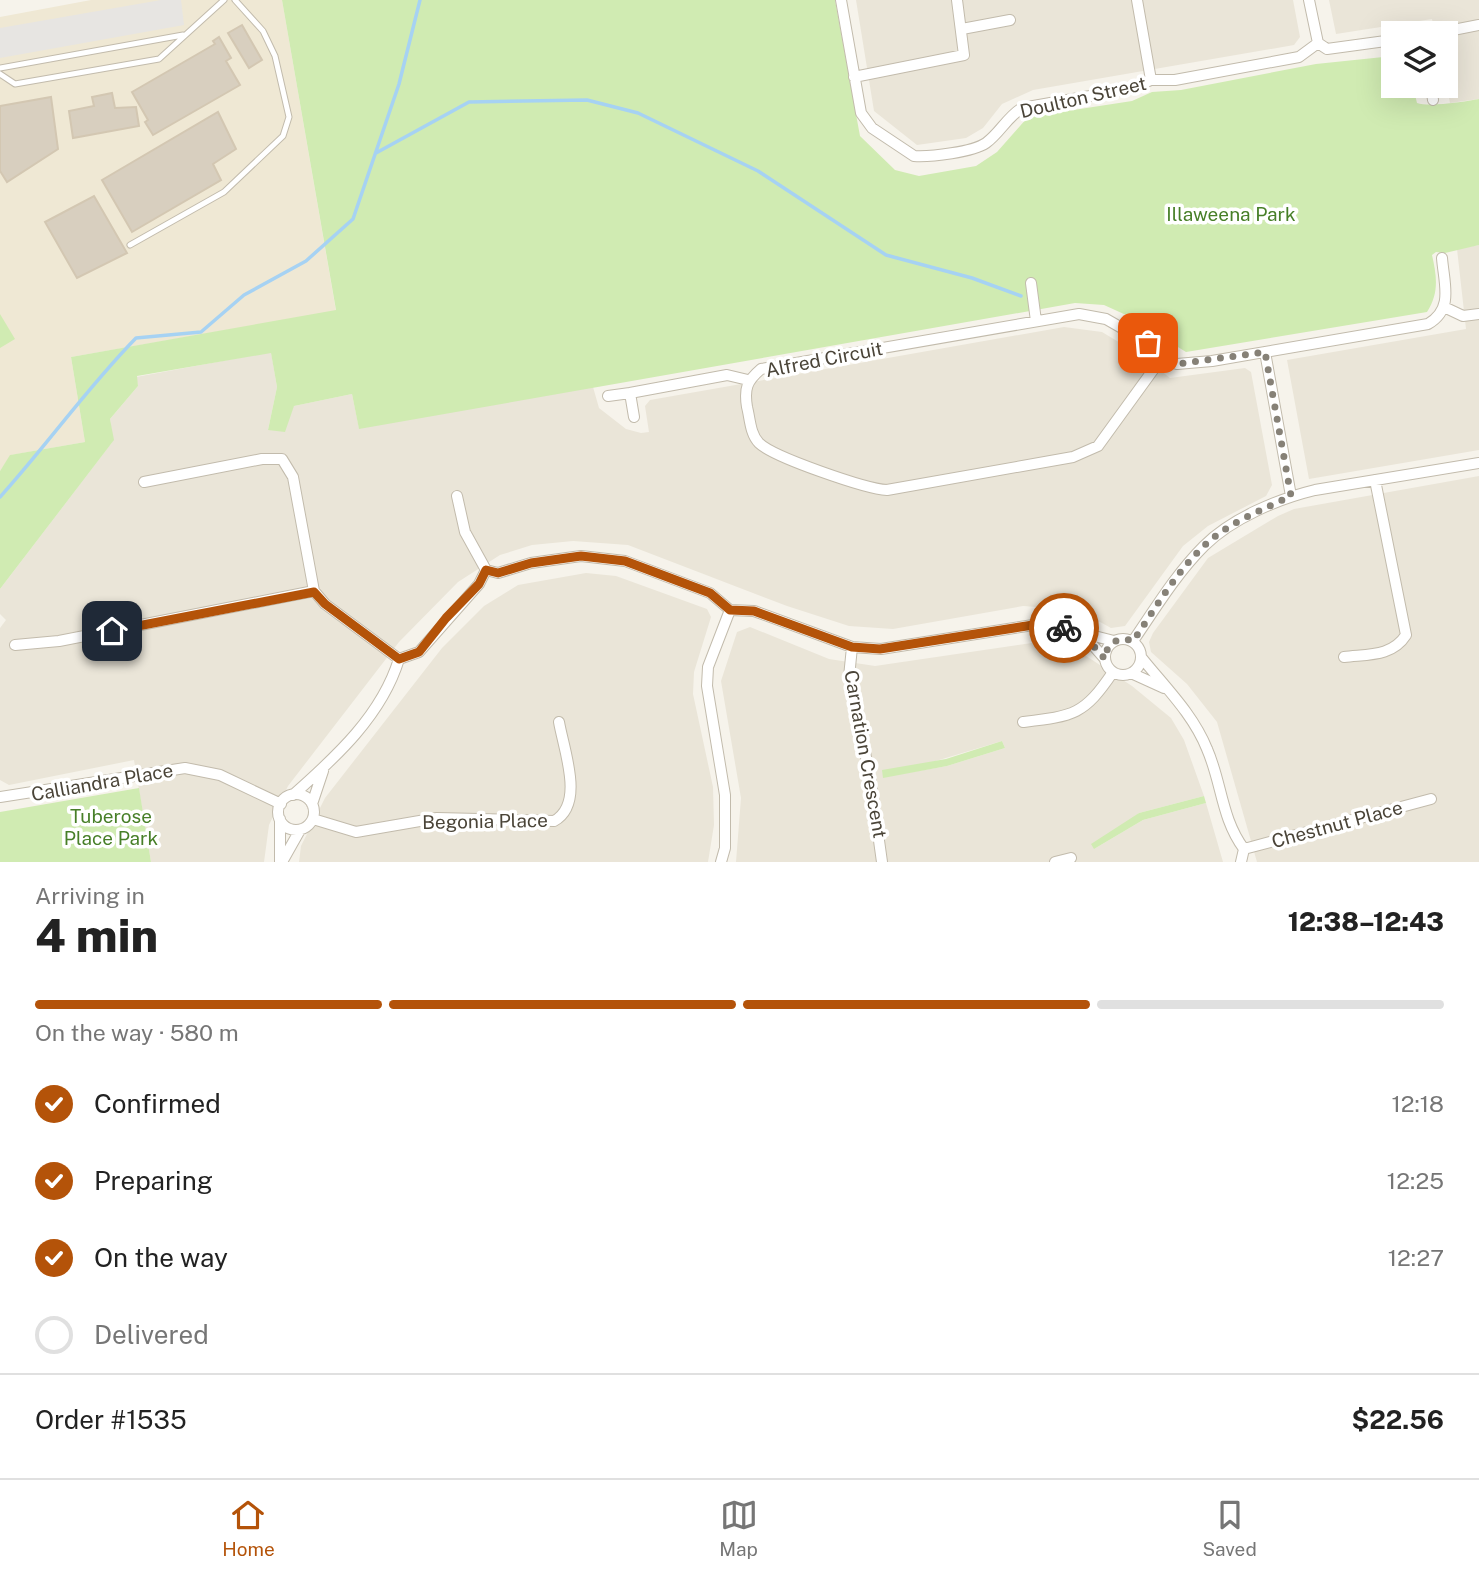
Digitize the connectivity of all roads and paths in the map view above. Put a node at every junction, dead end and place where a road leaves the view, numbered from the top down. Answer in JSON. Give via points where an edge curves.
{"nodes":[{"id":1,"x":224,"y":0,"type":"edge"},
{"id":2,"x":235,"y":0,"type":"edge"},
{"id":3,"x":841,"y":0,"type":"edge"},
{"id":4,"x":957,"y":0,"type":"edge"},
{"id":5,"x":1137,"y":0,"type":"edge"},
{"id":6,"x":1309,"y":0,"type":"edge"},
{"id":7,"x":1010,"y":20,"type":"dead end"},
{"id":8,"x":1479,"y":25,"type":"edge"},
{"id":9,"x":962,"y":29,"type":"junction"},
{"id":10,"x":1458,"y":29,"type":"edge"},
{"id":11,"x":186,"y":34,"type":"junction"},
{"id":12,"x":1381,"y":42,"type":"edge"},
{"id":13,"x":1318,"y":43,"type":"junction"},
{"id":14,"x":0,"y":68,"type":"edge"},
{"id":15,"x":0,"y":74,"type":"edge"},
{"id":16,"x":854,"y":76,"type":"junction"},
{"id":17,"x":1151,"y":80,"type":"junction"},
{"id":18,"x":130,"y":245,"type":"dead end"},
{"id":19,"x":1442,"y":258,"type":"dead end"},
{"id":20,"x":1031,"y":284,"type":"dead end"},
{"id":21,"x":1444,"y":307,"type":"junction"},
{"id":22,"x":1479,"y":314,"type":"edge"},
{"id":23,"x":1036,"y":321,"type":"junction"},
{"id":24,"x":1265,"y":352,"type":"junction"},
{"id":25,"x":1161,"y":359,"type":"junction"},
{"id":26,"x":748,"y":380,"type":"junction"},
{"id":27,"x":630,"y":393,"type":"junction"},
{"id":28,"x":607,"y":396,"type":"dead end"},
{"id":29,"x":634,"y":417,"type":"dead end"},
{"id":30,"x":1479,"y":463,"type":"edge"},
{"id":31,"x":1375,"y":480,"type":"junction"},
{"id":32,"x":144,"y":482,"type":"dead end"},
{"id":33,"x":457,"y":496,"type":"dead end"},
{"id":34,"x":1291,"y":496,"type":"junction"},
{"id":35,"x":486,"y":570,"type":"junction"},
{"id":36,"x":314,"y":592,"type":"junction"},
{"id":37,"x":730,"y":610,"type":"junction"},
{"id":38,"x":1082,"y":633,"type":"junction"},
{"id":39,"x":1114,"y":641,"type":"junction"},
{"id":40,"x":1133,"y":641,"type":"junction"},
{"id":41,"x":15,"y":645,"type":"dead end"},
{"id":42,"x":852,"y":647,"type":"junction"},
{"id":43,"x":1142,"y":657,"type":"junction"},
{"id":44,"x":1344,"y":657,"type":"dead end"},
{"id":45,"x":399,"y":659,"type":"junction"},
{"id":46,"x":1105,"y":659,"type":"junction"},
{"id":47,"x":1113,"y":672,"type":"junction"},
{"id":48,"x":1131,"y":673,"type":"junction"},
{"id":49,"x":1166,"y":689,"type":"junction"},
{"id":50,"x":559,"y":722,"type":"dead end"},
{"id":51,"x":1023,"y":722,"type":"dead end"},
{"id":52,"x":323,"y":771,"type":"junction"},
{"id":53,"x":293,"y":795,"type":"junction"},
{"id":54,"x":0,"y":797,"type":"edge"},
{"id":55,"x":1431,"y":799,"type":"dead end"},
{"id":56,"x":281,"y":803,"type":"junction"},
{"id":57,"x":312,"y":804,"type":"junction"},
{"id":58,"x":280,"y":819,"type":"junction"},
{"id":59,"x":313,"y":819,"type":"junction"},
{"id":60,"x":300,"y":830,"type":"junction"},
{"id":61,"x":1244,"y":849,"type":"junction"},
{"id":62,"x":1071,"y":858,"type":"dead end"},
{"id":63,"x":281,"y":862,"type":"edge"},
{"id":64,"x":721,"y":862,"type":"edge"},
{"id":65,"x":883,"y":862,"type":"edge"},
{"id":66,"x":1055,"y":862,"type":"edge"},
{"id":67,"x":1241,"y":862,"type":"edge"}],
"edges":[{"from":1,"to":11,"type":"lane"},
{"from":2,"to":18,"type":"lane","via":[[263,31],[275,56],[289,117],[284,136],[224,192]]},
{"from":3,"to":16,"type":"street","name":"Doulton Street"},
{"from":4,"to":9,"type":"street"},
{"from":5,"to":17,"type":"street"},
{"from":6,"to":13,"type":"street"},
{"from":7,"to":9,"type":"street"},
{"from":8,"to":10,"type":"street"},
{"from":9,"to":16,"type":"street","via":[[966,48],[958,58]]},
{"from":11,"to":14,"type":"lane"},
{"from":11,"to":15,"type":"lane","via":[[159,59],[15,84]]},
{"from":12,"to":13,"type":"street","via":[[1339,50]]},
{"from":13,"to":17,"type":"street","name":"Doulton Street","via":[[1299,57],[1175,80]]},
{"from":16,"to":17,"type":"street","name":"Doulton Street","via":[[865,122],[915,156],[925,157],[986,143],[1022,108],[1130,89]]},
{"from":19,"to":21,"type":"street"},
{"from":20,"to":23,"type":"street"},
{"from":21,"to":22,"type":"street","via":[[1463,316]]},
{"from":21,"to":24,"type":"street","via":[[1428,324]]},
{"from":23,"to":25,"type":"street","name":"Alfred Circuit","via":[[1079,314],[1106,319],[1148,343]]},
{"from":23,"to":26,"type":"street","name":"Alfred Circuit","via":[[761,369]]},
{"from":24,"to":25,"type":"street","via":[[1177,364]]},
{"from":24,"to":34,"type":"street"},
{"from":25,"to":26,"type":"street","name":"Alfred Circuit","via":[[1098,446],[1073,457],[887,491],[869,489],[759,443],[745,395]]},
{"from":26,"to":27,"type":"street","via":[[727,375]]},
{"from":27,"to":28,"type":"street"},
{"from":27,"to":29,"type":"street"},
{"from":30,"to":31,"type":"street"},
{"from":31,"to":34,"type":"street"},
{"from":31,"to":44,"type":"street","via":[[1406,635],[1388,652]]},
{"from":32,"to":36,"type":"street","via":[[282,459],[293,477]]},
{"from":33,"to":35,"type":"street","via":[[465,532]]},
{"from":34,"to":40,"type":"street","via":[[1241,520],[1206,544]]},
{"from":35,"to":37,"type":"street","via":[[498,573],[581,556],[625,561],[710,593]]},
{"from":35,"to":45,"type":"street","via":[[419,652]]},
{"from":36,"to":41,"type":"street"},
{"from":36,"to":45,"type":"street"},
{"from":37,"to":42,"type":"street","via":[[754,611]]},
{"from":37,"to":64,"type":"street","via":[[708,667],[707,686],[725,795]]},
{"from":38,"to":39,"type":"street"},
{"from":38,"to":42,"type":"street","via":[[1033,625],[893,647]]},
{"from":38,"to":46,"type":"street"},
{"from":39,"to":40,"type":"street"},
{"from":39,"to":46,"type":"street"},
{"from":40,"to":43,"type":"street"},
{"from":42,"to":65,"type":"street","name":"Carnation Crescent","via":[[849,677]]},
{"from":43,"to":48,"type":"street"},
{"from":43,"to":49,"type":"street"},
{"from":45,"to":52,"type":"street","via":[[391,686]]},
{"from":46,"to":47,"type":"street"},
{"from":47,"to":48,"type":"street"},
{"from":47,"to":51,"type":"street","via":[[1087,706],[1070,715]]},
{"from":48,"to":49,"type":"street"},
{"from":49,"to":61,"type":"street","via":[[1189,715],[1208,750],[1230,831]]},
{"from":50,"to":59,"type":"street","name":"Begonia Place","via":[[571,794],[564,816],[554,821],[437,818],[356,832]]},
{"from":52,"to":53,"type":"street"},
{"from":52,"to":57,"type":"street"},
{"from":53,"to":56,"type":"street"},
{"from":53,"to":57,"type":"street","via":[[304,796]]},
{"from":54,"to":56,"type":"street","name":"Calliandra Place","via":[[185,768],[220,775]]},
{"from":55,"to":61,"type":"street","name":"Chestnut Place"},
{"from":56,"to":58,"type":"street"},
{"from":57,"to":59,"type":"street"},
{"from":58,"to":60,"type":"street","via":[[290,829]]},
{"from":58,"to":63,"type":"street"},
{"from":59,"to":60,"type":"street"},
{"from":60,"to":63,"type":"street"},
{"from":61,"to":67,"type":"street"},
{"from":62,"to":66,"type":"street"}]}
